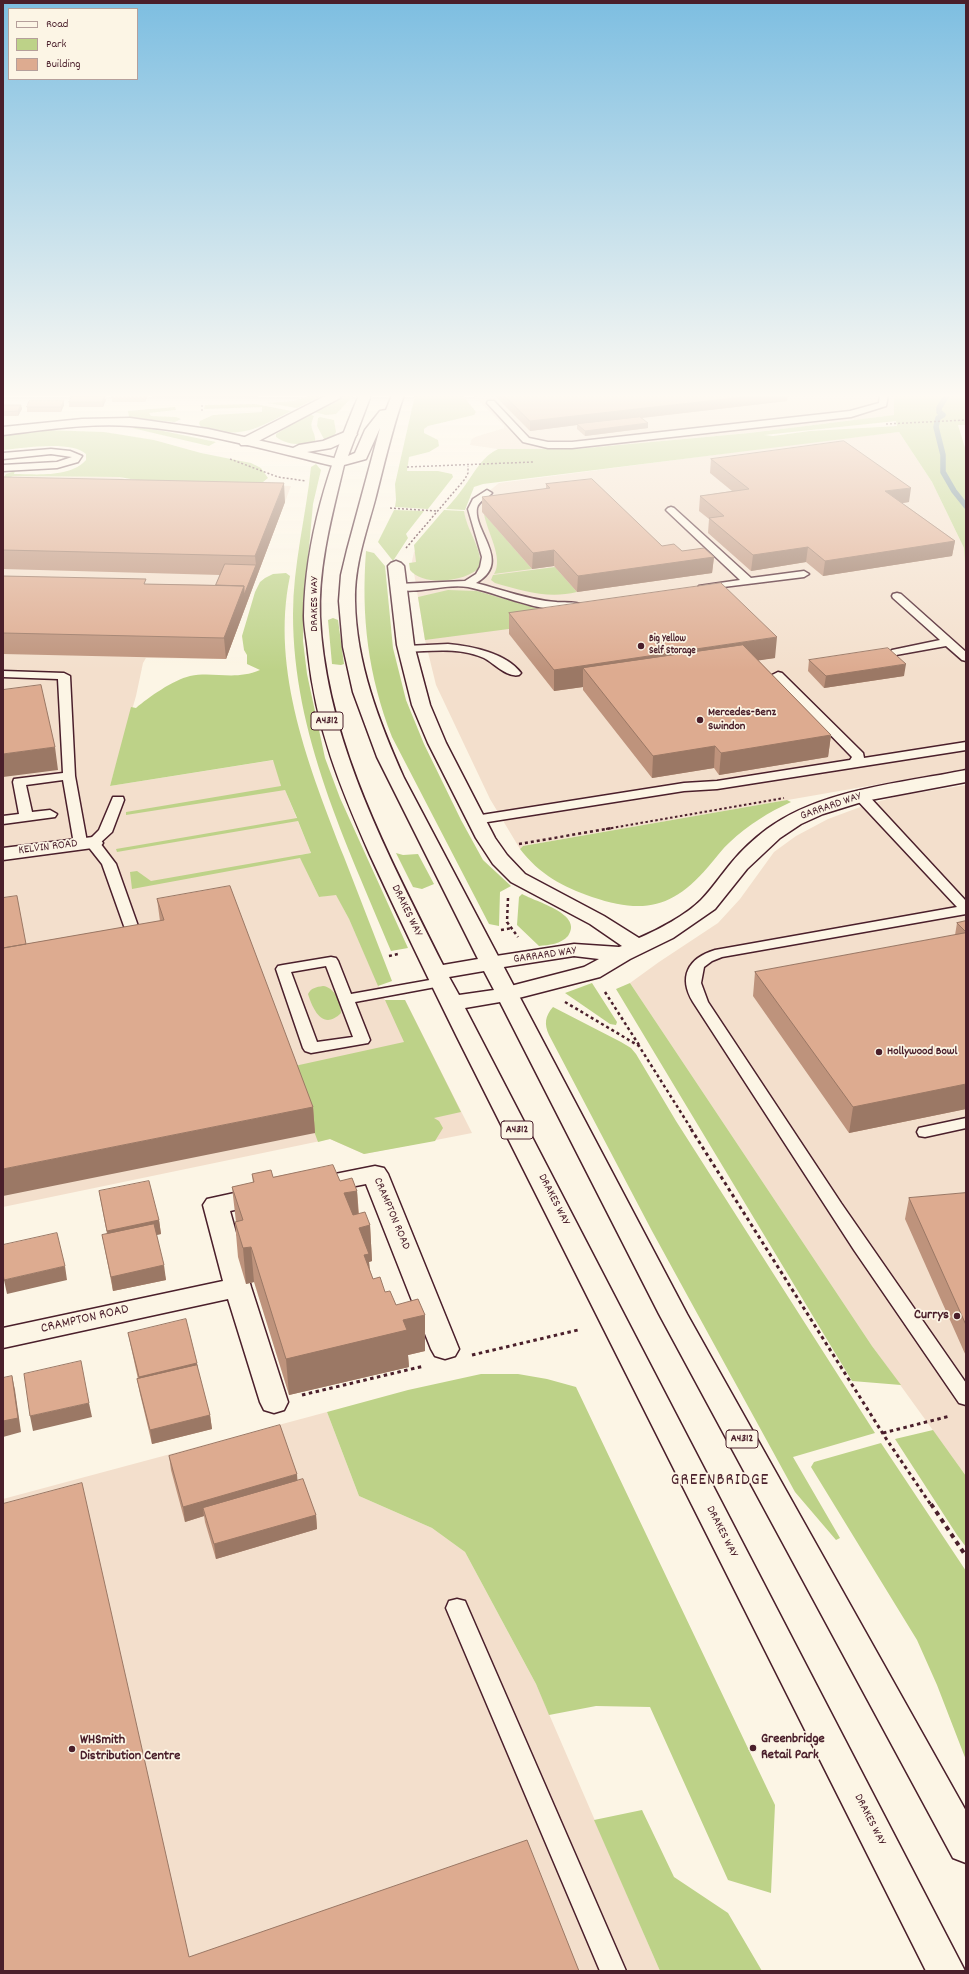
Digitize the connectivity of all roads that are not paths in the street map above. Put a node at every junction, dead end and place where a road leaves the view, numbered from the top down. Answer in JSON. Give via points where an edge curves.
{"nodes":[{"id":1,"x":332,"y":487,"type":"edge"},
{"id":2,"x":372,"y":487,"type":"edge"},
{"id":3,"x":487,"y":493,"type":"dead end"},
{"id":4,"x":671,"y":510,"type":"dead end"},
{"id":5,"x":396,"y":566,"type":"road end"},
{"id":6,"x":804,"y":574,"type":"dead end"},
{"id":7,"x":748,"y":582,"type":"junction"},
{"id":8,"x":467,"y":584,"type":"junction"},
{"id":9,"x":398,"y":587,"type":"junction"},
{"id":10,"x":690,"y":590,"type":"edge"},
{"id":11,"x":897,"y":596,"type":"dead end"},
{"id":12,"x":592,"y":604,"type":"edge"},
{"id":13,"x":948,"y":642,"type":"junction"},
{"id":14,"x":406,"y":649,"type":"junction"},
{"id":15,"x":896,"y":652,"type":"dead end"},
{"id":16,"x":966,"y":658,"type":"edge"},
{"id":17,"x":515,"y":673,"type":"dead end"},
{"id":18,"x":3,"y":674,"type":"edge"},
{"id":19,"x":778,"y":674,"type":"dead end"},
{"id":20,"x":966,"y":746,"type":"edge"},
{"id":21,"x":855,"y":763,"type":"junction"},
{"id":22,"x":69,"y":776,"type":"junction"},
{"id":23,"x":966,"y":776,"type":"edge"},
{"id":24,"x":861,"y":796,"type":"junction"},
{"id":25,"x":118,"y":800,"type":"dead end"},
{"id":26,"x":50,"y":814,"type":"dead end"},
{"id":27,"x":26,"y":817,"type":"junction"},
{"id":28,"x":3,"y":820,"type":"edge"},
{"id":29,"x":475,"y":820,"type":"junction"},
{"id":30,"x":87,"y":844,"type":"junction"},
{"id":31,"x":3,"y":854,"type":"edge"},
{"id":32,"x":966,"y":909,"type":"edge"},
{"id":33,"x":131,"y":926,"type":"edge"},
{"id":34,"x":630,"y":950,"type":"junction"},
{"id":35,"x":491,"y":963,"type":"junction"},
{"id":36,"x":443,"y":986,"type":"junction"},
{"id":37,"x":508,"y":994,"type":"junction"},
{"id":38,"x":346,"y":999,"type":"junction"},
{"id":39,"x":966,"y":1123,"type":"edge"},
{"id":40,"x":925,"y":1132,"type":"dead end"},
{"id":41,"x":238,"y":1287,"type":"junction"},
{"id":42,"x":3,"y":1338,"type":"edge"},
{"id":43,"x":445,"y":1349,"type":"dead end"},
{"id":44,"x":966,"y":1398,"type":"edge"},
{"id":45,"x":274,"y":1402,"type":"dead end"},
{"id":46,"x":457,"y":1608,"type":"dead end"},
{"id":47,"x":966,"y":1846,"type":"edge"},
{"id":48,"x":613,"y":1971,"type":"edge"},
{"id":49,"x":946,"y":1971,"type":"edge"}],
"edges":[{"from":1,"to":36,"type":"main road","name":"DRAKES WAY","number":"A4312","via":[[319,540],[312,617],[324,710],[353,795],[397,894]]},
{"from":2,"to":35,"type":"main road","number":"A4312","via":[[349,577],[347,600],[355,662],[372,725],[395,778]]},
{"from":3,"to":8,"type":"lane","via":[[472,507],[472,514],[486,552],[486,566],[480,576]]},
{"from":4,"to":7,"type":"lane"},
{"from":5,"to":9,"type":"main road"},
{"from":6,"to":7,"type":"lane"},
{"from":7,"to":10,"type":"lane"},
{"from":8,"to":9,"type":"lane"},
{"from":8,"to":12,"type":"lane","via":[[541,604],[570,607]]},
{"from":9,"to":14,"type":"main road"},
{"from":11,"to":13,"type":"lane"},
{"from":13,"to":15,"type":"lane"},
{"from":13,"to":16,"type":"lane"},
{"from":14,"to":17,"type":"lane","via":[[464,648],[488,656]]},
{"from":14,"to":29,"type":"main road","via":[[417,693],[445,760]]},
{"from":18,"to":22,"type":"lane","via":[[64,676]]},
{"from":19,"to":21,"type":"lane","via":[[859,756]]},
{"from":20,"to":21,"type":"lane"},
{"from":21,"to":29,"type":"lane"},
{"from":22,"to":27,"type":"lane","via":[[19,782]]},
{"from":22,"to":30,"type":"lane"},
{"from":23,"to":24,"type":"main road","name":"GARRARD WAY"},
{"from":24,"to":32,"type":"lane"},
{"from":24,"to":34,"type":"main road","name":"GARRARD WAY","via":[[816,810],[773,834],[740,865],[719,893],[701,911],[666,934]]},
{"from":25,"to":30,"type":"lane","via":[[104,832]]},
{"from":26,"to":27,"type":"lane"},
{"from":27,"to":28,"type":"lane"},
{"from":29,"to":34,"type":"main road","via":[[491,848],[508,869],[530,886],[597,920]]},
{"from":30,"to":31,"type":"main road","name":"KELVIN ROAD"},
{"from":30,"to":33,"type":"lane","via":[[109,864]]},
{"from":32,"to":44,"type":"lane","via":[[720,953],[700,962],[693,977],[696,993],[744,1070],[890,1290]]},
{"from":34,"to":35,"type":"main road","name":"GARRARD WAY","via":[[574,950]]},
{"from":34,"to":37,"type":"main road","name":"GARRARD WAY","via":[[592,972]]},
{"from":35,"to":36,"type":"main road","name":"GARRARD WAY"},
{"from":35,"to":37,"type":"main road","number":"A4312"},
{"from":36,"to":37,"type":"main road","name":"GARRARD WAY"},
{"from":36,"to":38,"type":"lane"},
{"from":36,"to":49,"type":"main road","name":"DRAKES WAY","number":"A4312"},
{"from":37,"to":47,"type":"main road","number":"A4312","via":[[673,1314]]},
{"from":38,"to":38,"type":"lane","via":[[331,961],[283,969],[311,1048],[362,1040]]},
{"from":39,"to":40,"type":"lane"},
{"from":41,"to":42,"type":"main road","name":"CRAMPTON ROAD"},
{"from":41,"to":43,"type":"main road","name":"CRAMPTON ROAD","via":[[216,1205],[376,1174]]},
{"from":41,"to":45,"type":"main road","name":"CRAMPTON ROAD"},
{"from":46,"to":48,"type":"lane"}]}
